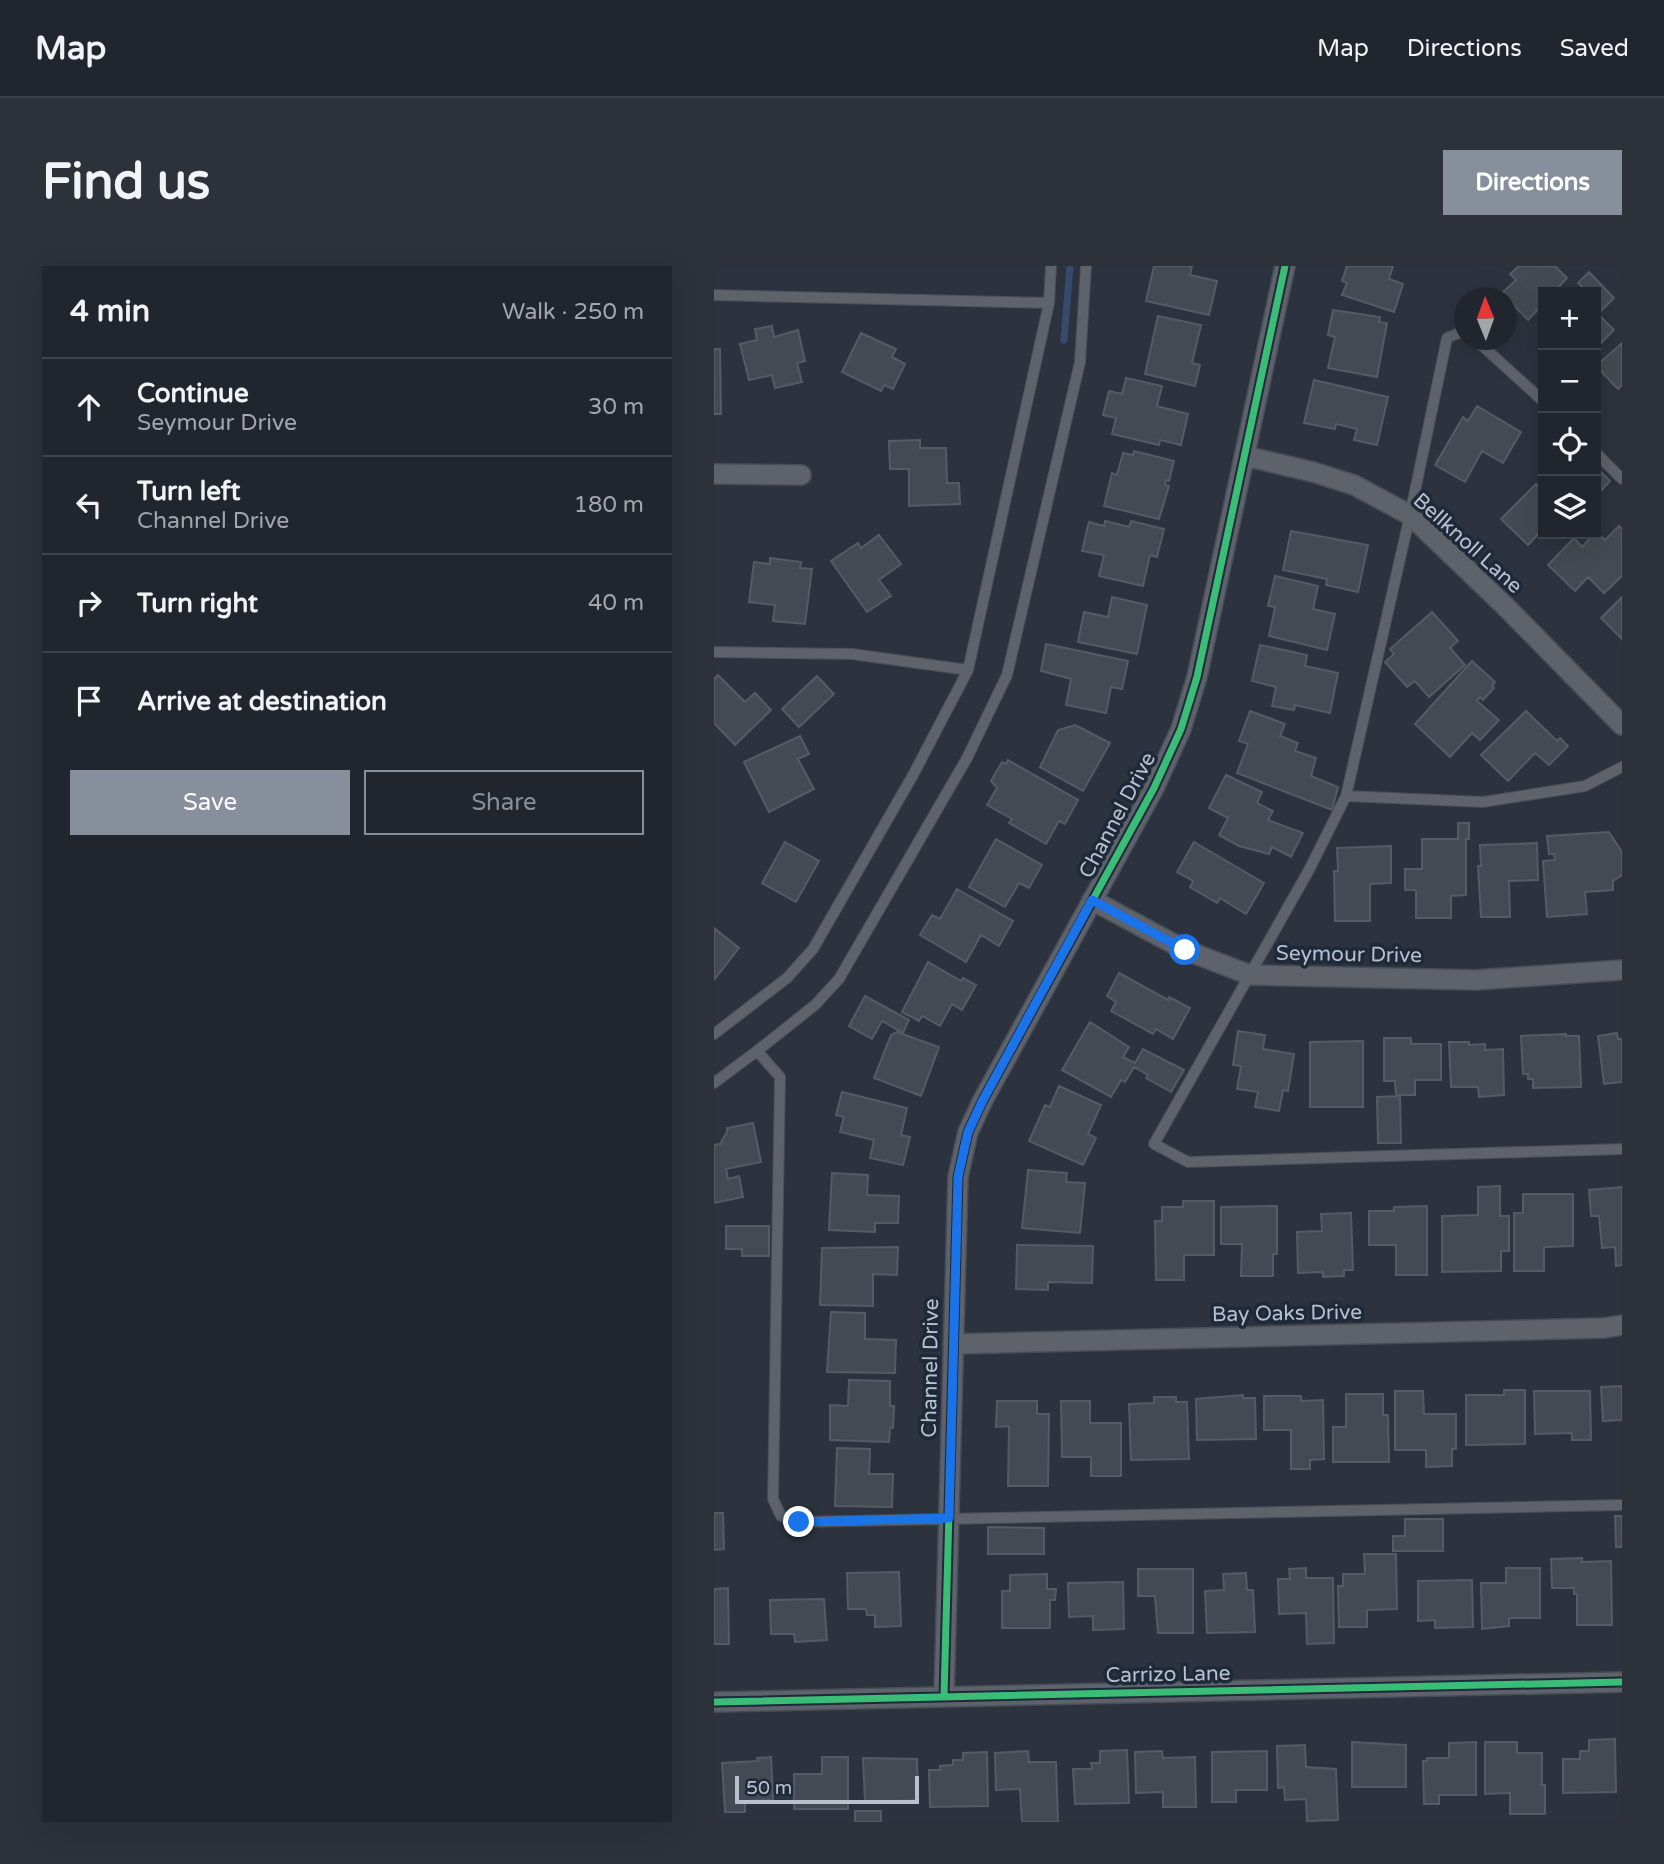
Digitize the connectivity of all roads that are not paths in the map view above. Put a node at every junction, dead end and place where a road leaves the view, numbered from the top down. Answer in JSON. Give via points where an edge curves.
{"nodes":[{"id":1,"x":1051,"y":266,"type":"edge"},
{"id":2,"x":1086,"y":266,"type":"edge"},
{"id":3,"x":1285,"y":266,"type":"edge"},
{"id":4,"x":714,"y":295,"type":"edge"},
{"id":5,"x":1049,"y":303,"type":"junction"},
{"id":6,"x":1454,"y":335,"type":"edge"},
{"id":7,"x":1487,"y":350,"type":"edge"},
{"id":8,"x":1538,"y":396,"type":"edge"},
{"id":9,"x":1245,"y":456,"type":"junction"},
{"id":10,"x":1601,"y":458,"type":"edge"},
{"id":11,"x":714,"y":474,"type":"edge"},
{"id":12,"x":801,"y":475,"type":"dead end"},
{"id":13,"x":1622,"y":479,"type":"edge"},
{"id":14,"x":1410,"y":515,"type":"junction"},
{"id":15,"x":714,"y":652,"type":"edge"},
{"id":16,"x":968,"y":670,"type":"junction"},
{"id":17,"x":1622,"y":725,"type":"edge"},
{"id":18,"x":1622,"y":767,"type":"edge"},
{"id":19,"x":1346,"y":796,"type":"junction"},
{"id":20,"x":1092,"y":900,"type":"junction"},
{"id":21,"x":1622,"y":970,"type":"edge"},
{"id":22,"x":1250,"y":975,"type":"junction"},
{"id":23,"x":714,"y":1034,"type":"edge"},
{"id":24,"x":757,"y":1051,"type":"junction"},
{"id":25,"x":714,"y":1083,"type":"edge"},
{"id":26,"x":1622,"y":1149,"type":"edge"},
{"id":27,"x":1622,"y":1325,"type":"edge"},
{"id":28,"x":953,"y":1344,"type":"junction"},
{"id":29,"x":1622,"y":1505,"type":"edge"},
{"id":30,"x":949,"y":1518,"type":"junction"},
{"id":31,"x":1622,"y":1682,"type":"edge"},
{"id":32,"x":944,"y":1697,"type":"junction"},
{"id":33,"x":714,"y":1702,"type":"edge"}],
"edges":[{"from":1,"to":5,"type":"lane"},
{"from":2,"to":24,"type":"lane","via":[[1080,362],[1007,675],[967,758],[839,979],[815,1005]]},
{"from":3,"to":9,"type":"street","name":"Channel Drive"},
{"from":4,"to":5,"type":"lane"},
{"from":5,"to":16,"type":"lane"},
{"from":6,"to":14,"type":"lane","via":[[1447,338]]},
{"from":7,"to":8,"type":"lane"},
{"from":9,"to":14,"type":"street","name":"Bellknoll Lane","via":[[1354,485]]},
{"from":9,"to":20,"type":"street","name":"Channel Drive","via":[[1197,677],[1181,729]]},
{"from":10,"to":13,"type":"lane"},
{"from":11,"to":12,"type":"street"},
{"from":14,"to":17,"type":"street","name":"Bellknoll Lane"},
{"from":14,"to":19,"type":"lane"},
{"from":15,"to":16,"type":"lane","via":[[852,654]]},
{"from":16,"to":23,"type":"lane","via":[[813,949],[787,978]]},
{"from":18,"to":19,"type":"lane","via":[[1585,786],[1483,803]]},
{"from":19,"to":22,"type":"lane"},
{"from":20,"to":22,"type":"street","name":"Seymour Drive","via":[[1185,950]]},
{"from":20,"to":28,"type":"street","name":"Channel Drive","via":[[968,1132],[958,1177]]},
{"from":21,"to":22,"type":"street","name":"Seymour Drive","via":[[1476,980]]},
{"from":22,"to":26,"type":"lane","via":[[1154,1144],[1188,1162]]},
{"from":24,"to":25,"type":"lane"},
{"from":24,"to":30,"type":"lane","via":[[780,1077],[773,1499],[781,1516],[799,1522]]},
{"from":27,"to":28,"type":"street","name":"Bay Oaks Drive"},
{"from":28,"to":30,"type":"street","name":"Channel Drive"},
{"from":29,"to":30,"type":"lane"},
{"from":30,"to":32,"type":"street","name":"Channel Drive"},
{"from":31,"to":32,"type":"street","name":"Carrizo Lane"},
{"from":32,"to":33,"type":"street","name":"Carrizo Lane"}]}
